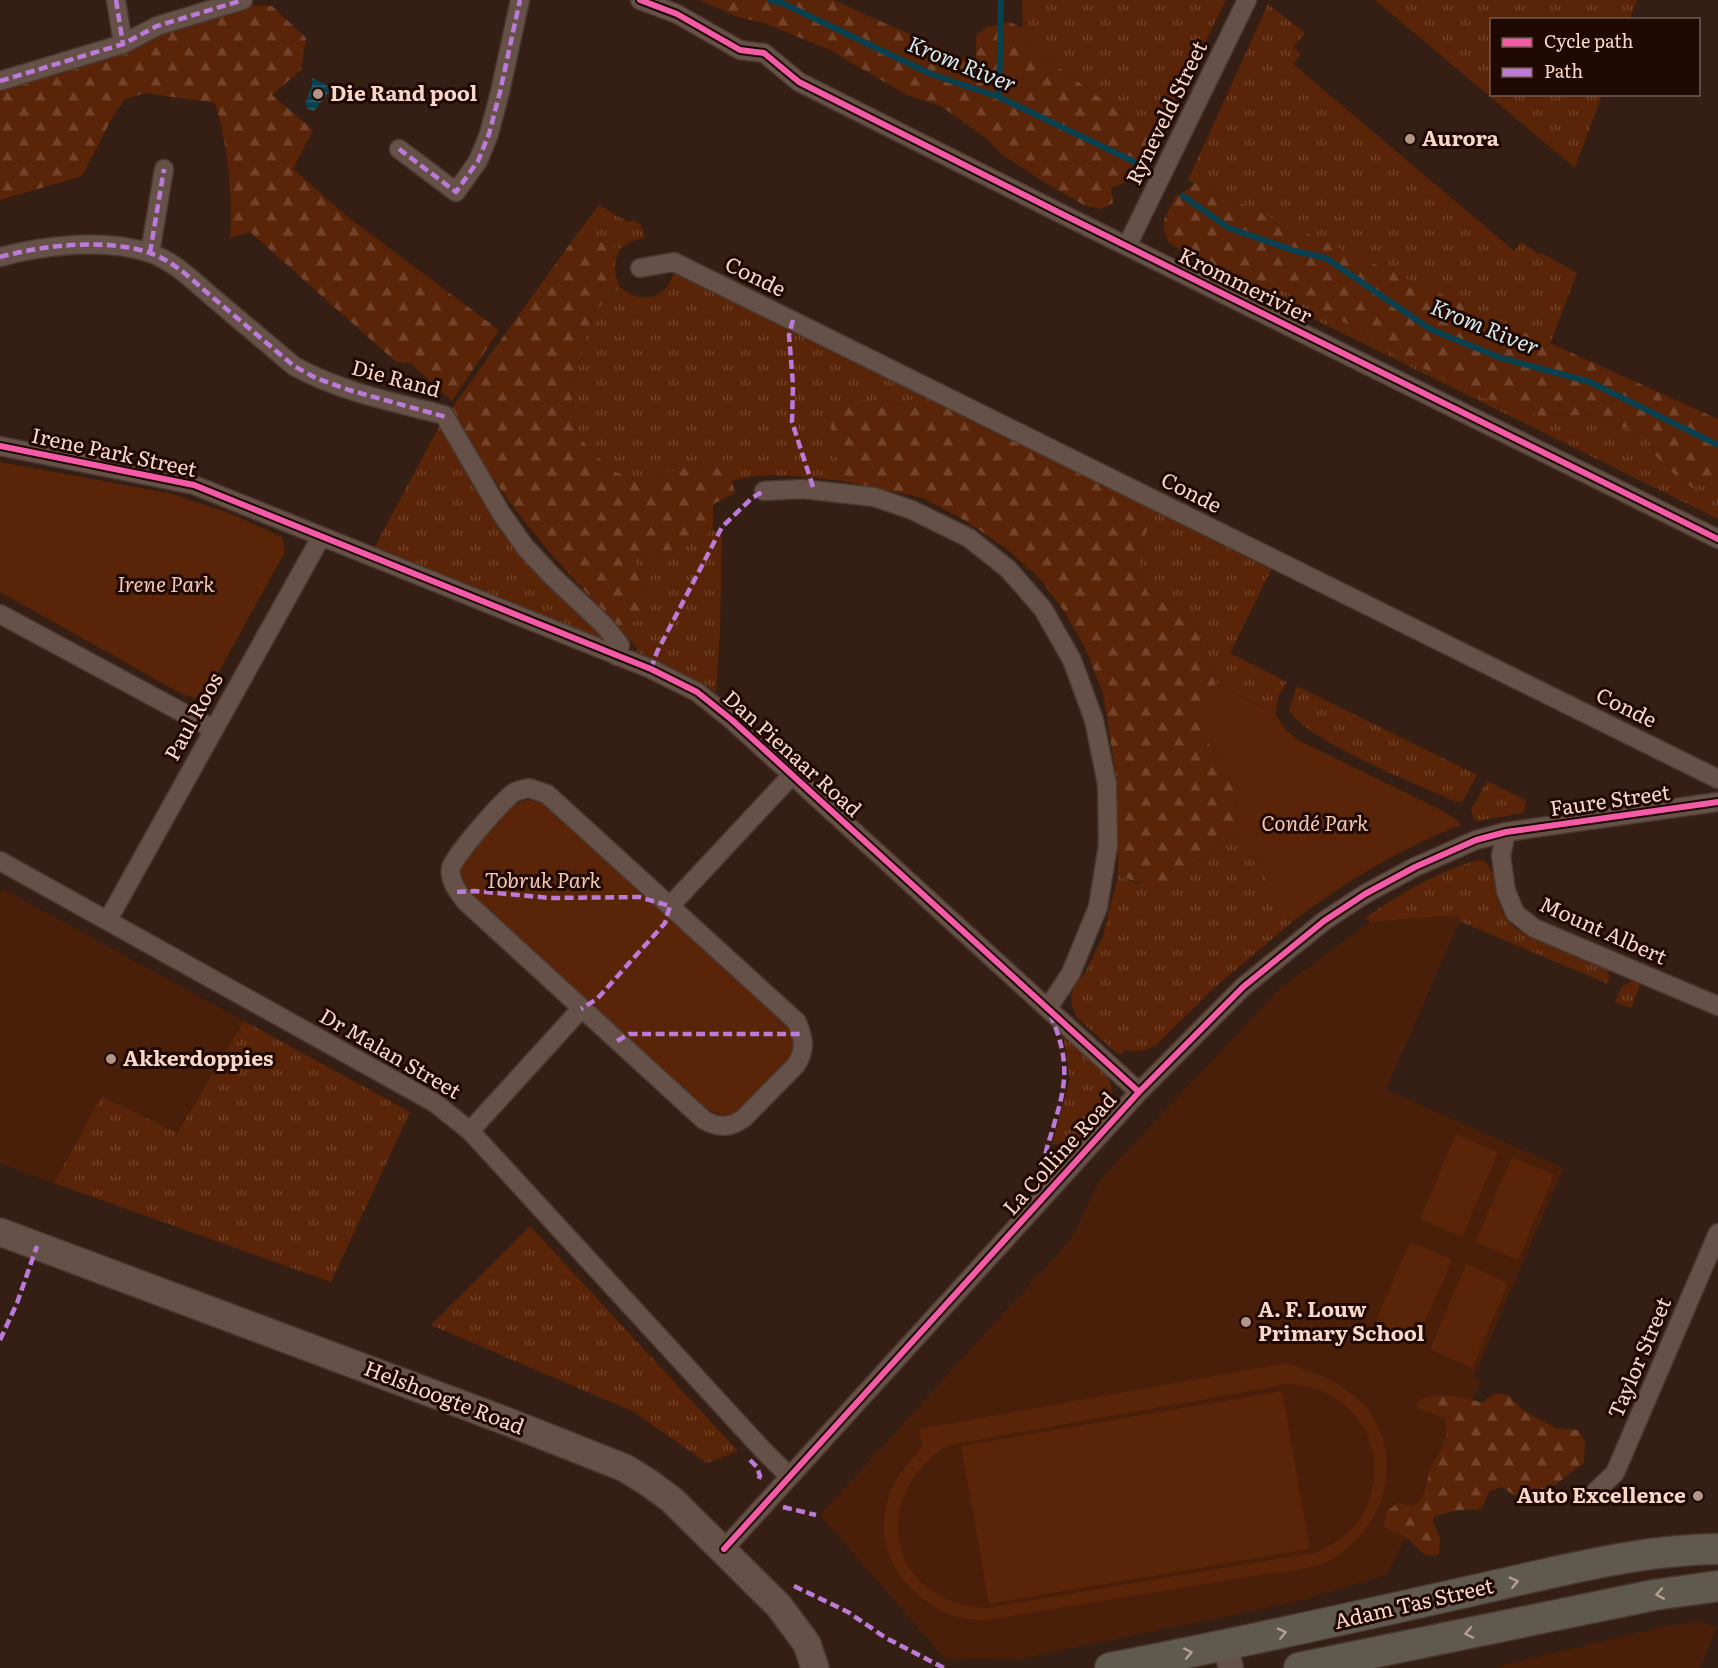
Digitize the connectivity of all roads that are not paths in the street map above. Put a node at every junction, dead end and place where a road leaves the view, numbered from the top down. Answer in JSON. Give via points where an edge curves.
{"nodes":[{"id":1,"x":116,"y":0,"type":"edge"},
{"id":2,"x":243,"y":0,"type":"edge"},
{"id":3,"x":520,"y":0,"type":"edge"},
{"id":4,"x":640,"y":0,"type":"edge"},
{"id":5,"x":1247,"y":0,"type":"edge"},
{"id":6,"x":123,"y":44,"type":"junction"},
{"id":7,"x":1,"y":78,"type":"edge"},
{"id":8,"x":399,"y":149,"type":"dead end"},
{"id":9,"x":164,"y":169,"type":"dead end"},
{"id":10,"x":1127,"y":246,"type":"junction"},
{"id":11,"x":150,"y":253,"type":"junction"},
{"id":12,"x":0,"y":257,"type":"edge"},
{"id":13,"x":640,"y":268,"type":"dead end"},
{"id":14,"x":0,"y":446,"type":"edge"},
{"id":15,"x":764,"y":490,"type":"dead end"},
{"id":16,"x":321,"y":537,"type":"junction"},
{"id":17,"x":1718,"y":539,"type":"edge"},
{"id":18,"x":0,"y":614,"type":"edge"},
{"id":19,"x":617,"y":656,"type":"junction"},
{"id":20,"x":213,"y":729,"type":"junction"},
{"id":21,"x":792,"y":775,"type":"junction"},
{"id":22,"x":1718,"y":779,"type":"edge"},
{"id":23,"x":1718,"y":802,"type":"edge"},
{"id":24,"x":1506,"y":832,"type":"junction"},
{"id":25,"x":0,"y":861,"type":"edge"},
{"id":26,"x":670,"y":906,"type":"junction"},
{"id":27,"x":108,"y":920,"type":"junction"},
{"id":28,"x":1718,"y":1006,"type":"edge"},
{"id":29,"x":1048,"y":1008,"type":"junction"},
{"id":30,"x":581,"y":1009,"type":"junction"},
{"id":31,"x":1139,"y":1092,"type":"junction"},
{"id":32,"x":470,"y":1131,"type":"junction"},
{"id":33,"x":0,"y":1232,"type":"edge"},
{"id":34,"x":1718,"y":1233,"type":"edge"},
{"id":35,"x":789,"y":1476,"type":"junction"},
{"id":36,"x":1593,"y":1494,"type":"dead end"},
{"id":37,"x":1718,"y":1549,"type":"edge"},
{"id":38,"x":724,"y":1550,"type":"junction"},
{"id":39,"x":1718,"y":1586,"type":"edge"},
{"id":40,"x":1228,"y":1657,"type":"edge"},
{"id":41,"x":815,"y":1668,"type":"edge"},
{"id":42,"x":1110,"y":1668,"type":"edge"},
{"id":43,"x":1299,"y":1668,"type":"edge"}],
"edges":[{"from":1,"to":6,"type":"street"},
{"from":2,"to":6,"type":"street","via":[[157,26]]},
{"from":3,"to":8,"type":"street","via":[[489,134],[478,161],[456,192]]},
{"from":4,"to":10,"type":"street","name":"Krommerivier","via":[[677,14],[740,50],[764,54],[799,82]]},
{"from":5,"to":10,"type":"street","name":"Ryneveld Street"},
{"from":6,"to":7,"type":"street"},
{"from":9,"to":11,"type":"street"},
{"from":10,"to":17,"type":"street","name":"Krommerivier"},
{"from":11,"to":12,"type":"street","name":"Die Rand","via":[[86,244]]},
{"from":11,"to":19,"type":"street","name":"Die Rand","via":[[177,267],[294,366],[349,390],[446,417],[525,548],[604,625],[620,645]]},
{"from":13,"to":22,"type":"street","name":"Conde","via":[[674,262]]},
{"from":14,"to":16,"type":"street","name":"Irene Park Street","via":[[194,485]]},
{"from":15,"to":29,"type":"street","via":[[802,489],[874,497],[912,510],[969,538],[1008,569],[1043,609],[1072,660],[1094,720],[1107,784],[1108,845],[1098,907],[1071,973]]},
{"from":16,"to":19,"type":"street","name":"Dan Pienaar Road"},
{"from":16,"to":20,"type":"street","name":"Paul Roos"},
{"from":18,"to":20,"type":"street"},
{"from":19,"to":21,"type":"street","name":"Dan Pienaar Road","via":[[697,692]]},
{"from":20,"to":27,"type":"street","name":"Paul Roos"},
{"from":21,"to":26,"type":"street"},
{"from":21,"to":29,"type":"street","name":"Dan Pienaar Road"},
{"from":23,"to":24,"type":"street","name":"Faure Street"},
{"from":24,"to":28,"type":"street","name":"Mount Albert","via":[[1502,856],[1506,891],[1515,913],[1534,928]]},
{"from":24,"to":31,"type":"street","name":"La Colline Road","via":[[1476,840],[1415,867],[1324,921],[1243,987]]},
{"from":25,"to":27,"type":"street","name":"Dr Malan Street"},
{"from":26,"to":30,"type":"street","via":[[547,794],[529,788],[514,792],[460,851],[451,869],[457,892]]},
{"from":26,"to":30,"type":"street","via":[[796,1022],[804,1046],[796,1065],[744,1119],[735,1125],[714,1125]]},
{"from":27,"to":32,"type":"street","name":"Dr Malan Street","via":[[435,1103]]},
{"from":29,"to":31,"type":"street","name":"Dan Pienaar Road"},
{"from":30,"to":32,"type":"street"},
{"from":31,"to":35,"type":"street","name":"La Colline Road"},
{"from":32,"to":35,"type":"street","name":"Dr Malan Street"},
{"from":33,"to":38,"type":"main road","name":"Helshoogte Road","via":[[625,1468],[672,1500]]},
{"from":34,"to":36,"type":"street","name":"Taylor Street","via":[[1615,1473]]},
{"from":35,"to":38,"type":"street","name":"La Colline Road"},
{"from":40,"to":37,"type":"main road","name":"Adam Tas Street","one_way":true,"via":[[1555,1573],[1656,1553]]},
{"from":38,"to":41,"type":"main road","name":"Helshoogte Road","via":[[779,1606],[807,1644]]},
{"from":39,"to":43,"type":"main road","name":"Adam Tas Street","one_way":true,"via":[[1654,1595]]},
{"from":42,"to":40,"type":"main road","name":"Adam Tas Street","one_way":true}]}
